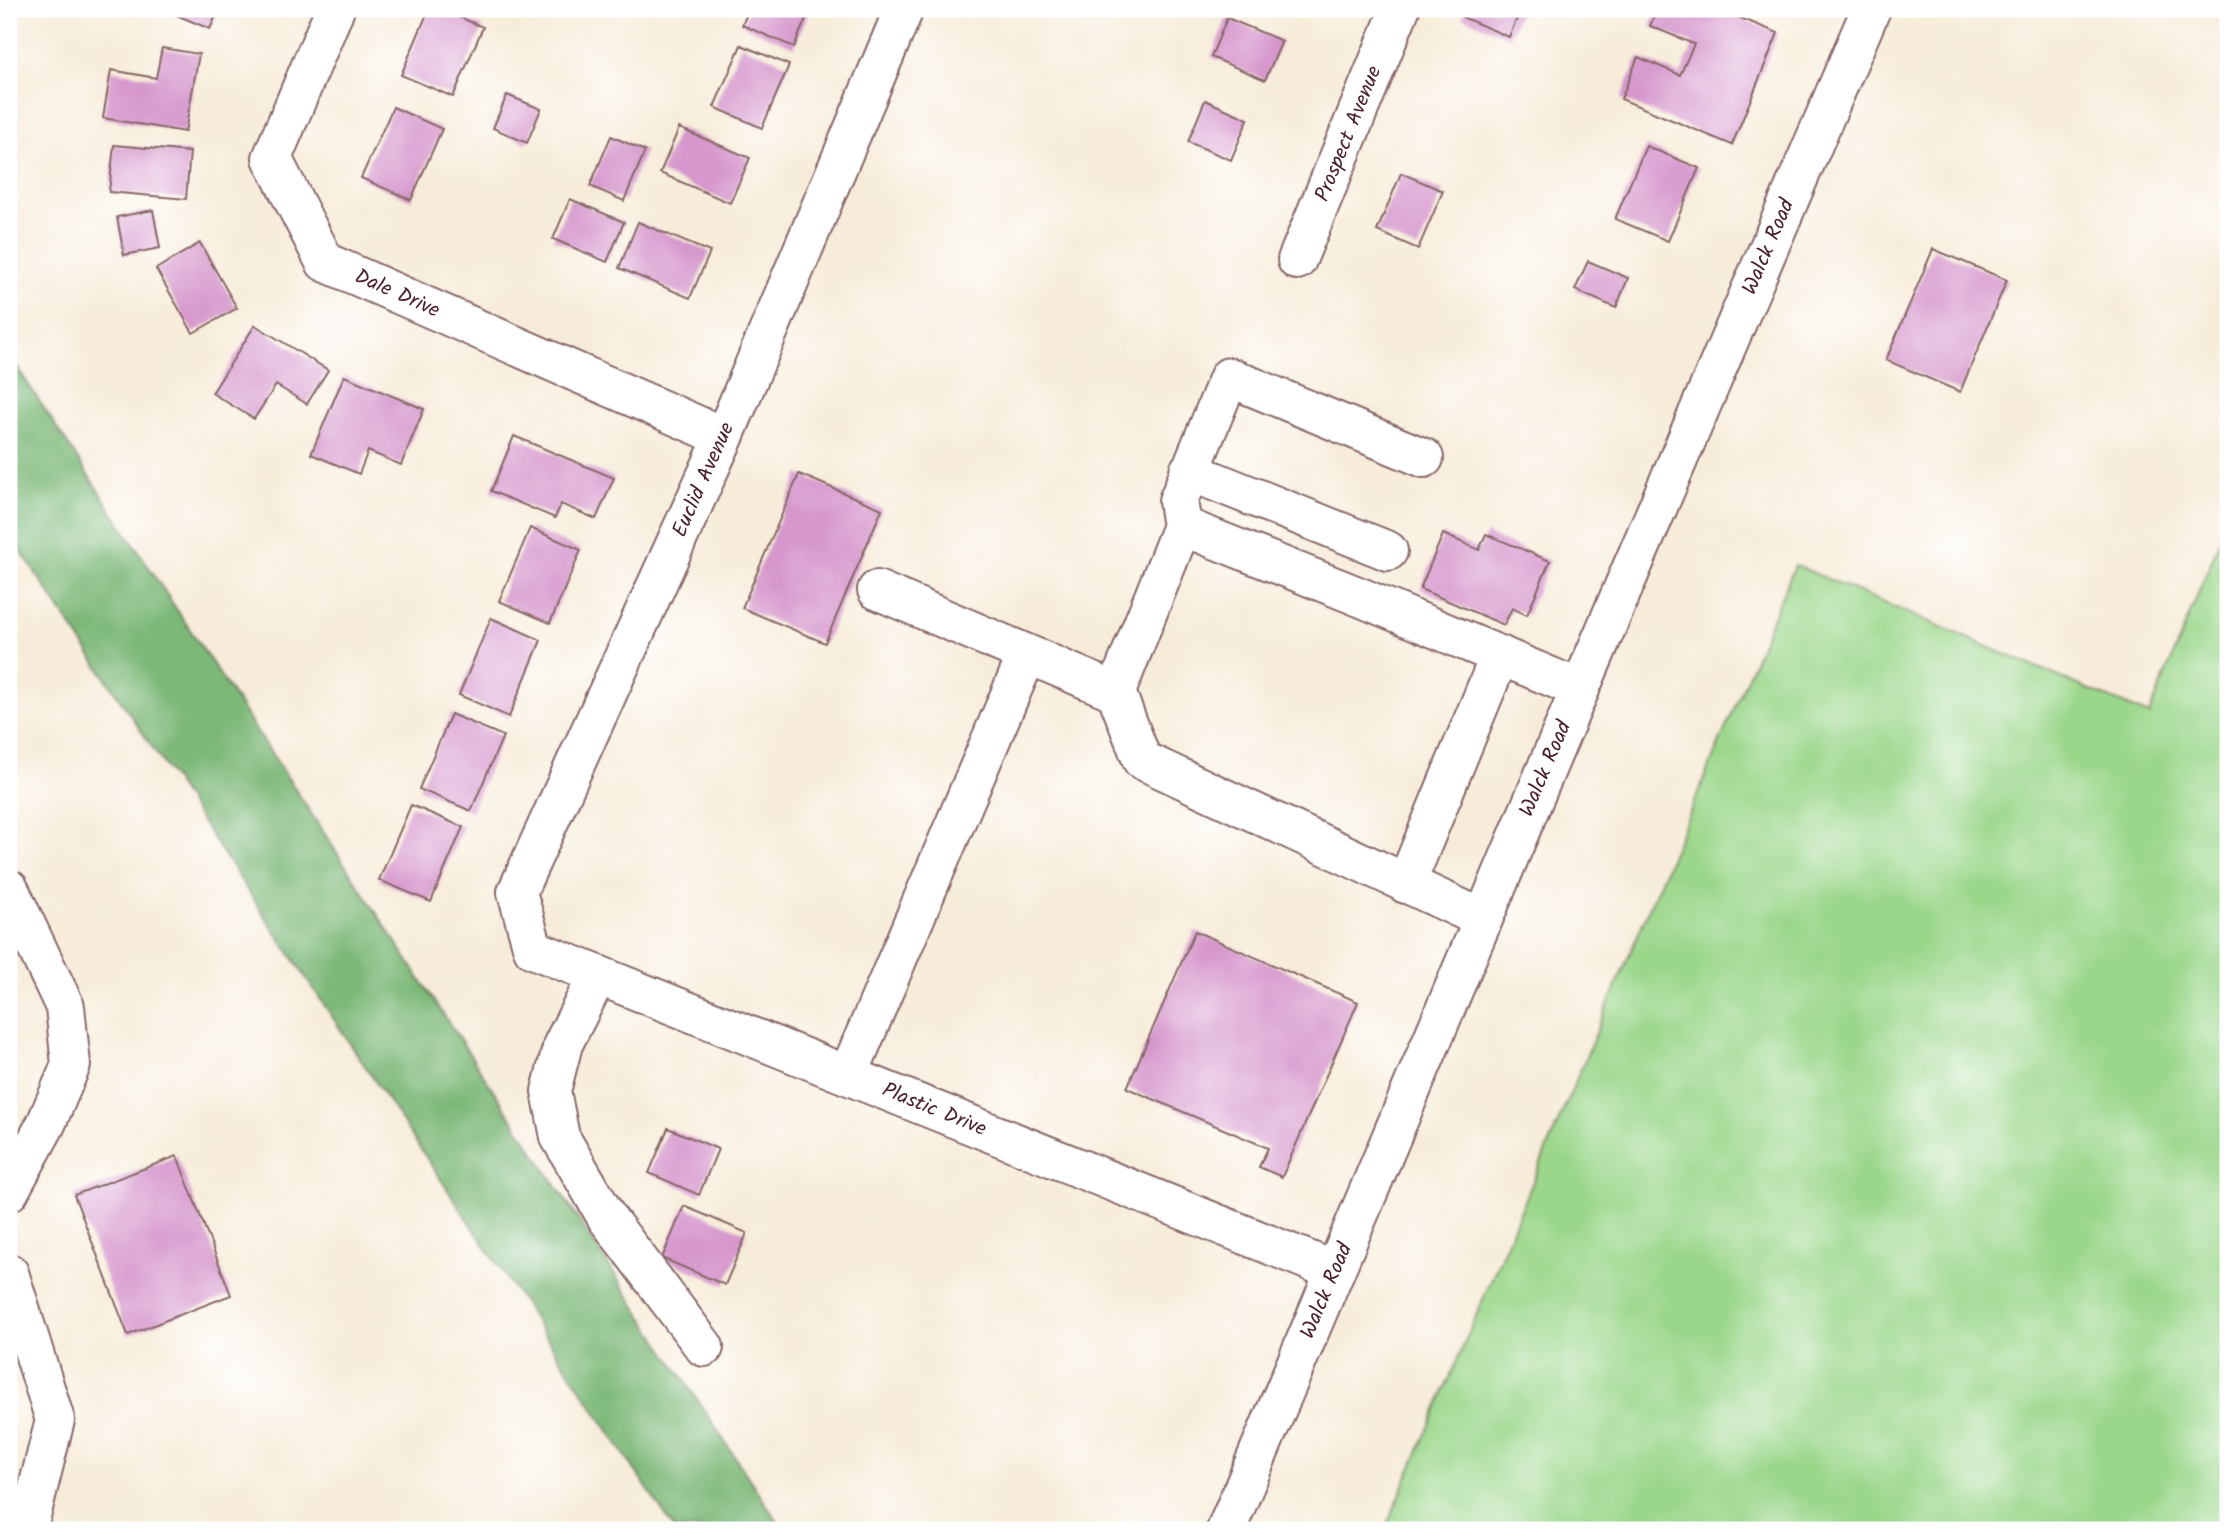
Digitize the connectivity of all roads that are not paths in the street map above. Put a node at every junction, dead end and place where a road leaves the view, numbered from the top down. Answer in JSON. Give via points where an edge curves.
{"nodes":[{"id":1,"x":335,"y":9,"type":"edge"},
{"id":2,"x":904,"y":9,"type":"edge"},
{"id":3,"x":1400,"y":9,"type":"edge"},
{"id":4,"x":1871,"y":9,"type":"edge"},
{"id":5,"x":1297,"y":260,"type":"dead end"},
{"id":6,"x":724,"y":437,"type":"junction"},
{"id":7,"x":1424,"y":458,"type":"dead end"},
{"id":8,"x":1189,"y":471,"type":"junction"},
{"id":9,"x":1182,"y":526,"type":"junction"},
{"id":10,"x":1388,"y":551,"type":"dead end"},
{"id":11,"x":877,"y":590,"type":"dead end"},
{"id":12,"x":1027,"y":655,"type":"junction"},
{"id":13,"x":1500,"y":655,"type":"junction"},
{"id":14,"x":1580,"y":689,"type":"junction"},
{"id":15,"x":1116,"y":692,"type":"junction"},
{"id":16,"x":1406,"y":884,"type":"junction"},
{"id":17,"x":9,"y":889,"type":"edge"},
{"id":18,"x":1483,"y":919,"type":"junction"},
{"id":19,"x":533,"y":949,"type":"joint"},
{"id":20,"x":598,"y":975,"type":"junction"},
{"id":21,"x":848,"y":1075,"type":"junction"},
{"id":22,"x":9,"y":1192,"type":"edge"},
{"id":23,"x":1335,"y":1271,"type":"junction"},
{"id":24,"x":9,"y":1273,"type":"edge"},
{"id":25,"x":704,"y":1347,"type":"dead end"},
{"id":26,"x":26,"y":1530,"type":"edge"},
{"id":27,"x":1226,"y":1530,"type":"edge"}],
"edges":[{"from":1,"to":6,"type":"street","name":"Dale Drive","via":[[272,158],[325,262]]},
{"from":2,"to":6,"type":"street","name":"Euclid Avenue"},
{"from":3,"to":5,"type":"street","name":"Prospect Avenue"},
{"from":4,"to":14,"type":"street","name":"Walck Road"},
{"from":6,"to":19,"type":"street","name":"Euclid Avenue","via":[[517,892]]},
{"from":7,"to":8,"type":"street","via":[[1229,377]]},
{"from":8,"to":9,"type":"street","via":[[1178,502]]},
{"from":8,"to":10,"type":"street"},
{"from":9,"to":13,"type":"street"},
{"from":9,"to":15,"type":"street"},
{"from":11,"to":12,"type":"street"},
{"from":12,"to":15,"type":"street"},
{"from":12,"to":21,"type":"street"},
{"from":13,"to":14,"type":"street"},
{"from":13,"to":16,"type":"street"},
{"from":14,"to":18,"type":"street","name":"Walck Road"},
{"from":15,"to":16,"type":"street","via":[[1142,760]]},
{"from":16,"to":18,"type":"street"},
{"from":17,"to":22,"type":"street","via":[[65,1007],[71,1065]]},
{"from":18,"to":23,"type":"street","name":"Walck Road"},
{"from":19,"to":20,"type":"street","name":"Plastic Drive"},
{"from":20,"to":21,"type":"street","name":"Plastic Drive"},
{"from":20,"to":25,"type":"street","via":[[563,1044],[551,1091],[560,1137],[607,1218]]},
{"from":21,"to":23,"type":"street","name":"Plastic Drive"},
{"from":23,"to":27,"type":"street","name":"Walck Road"},
{"from":24,"to":26,"type":"street","via":[[55,1420]]}]}
